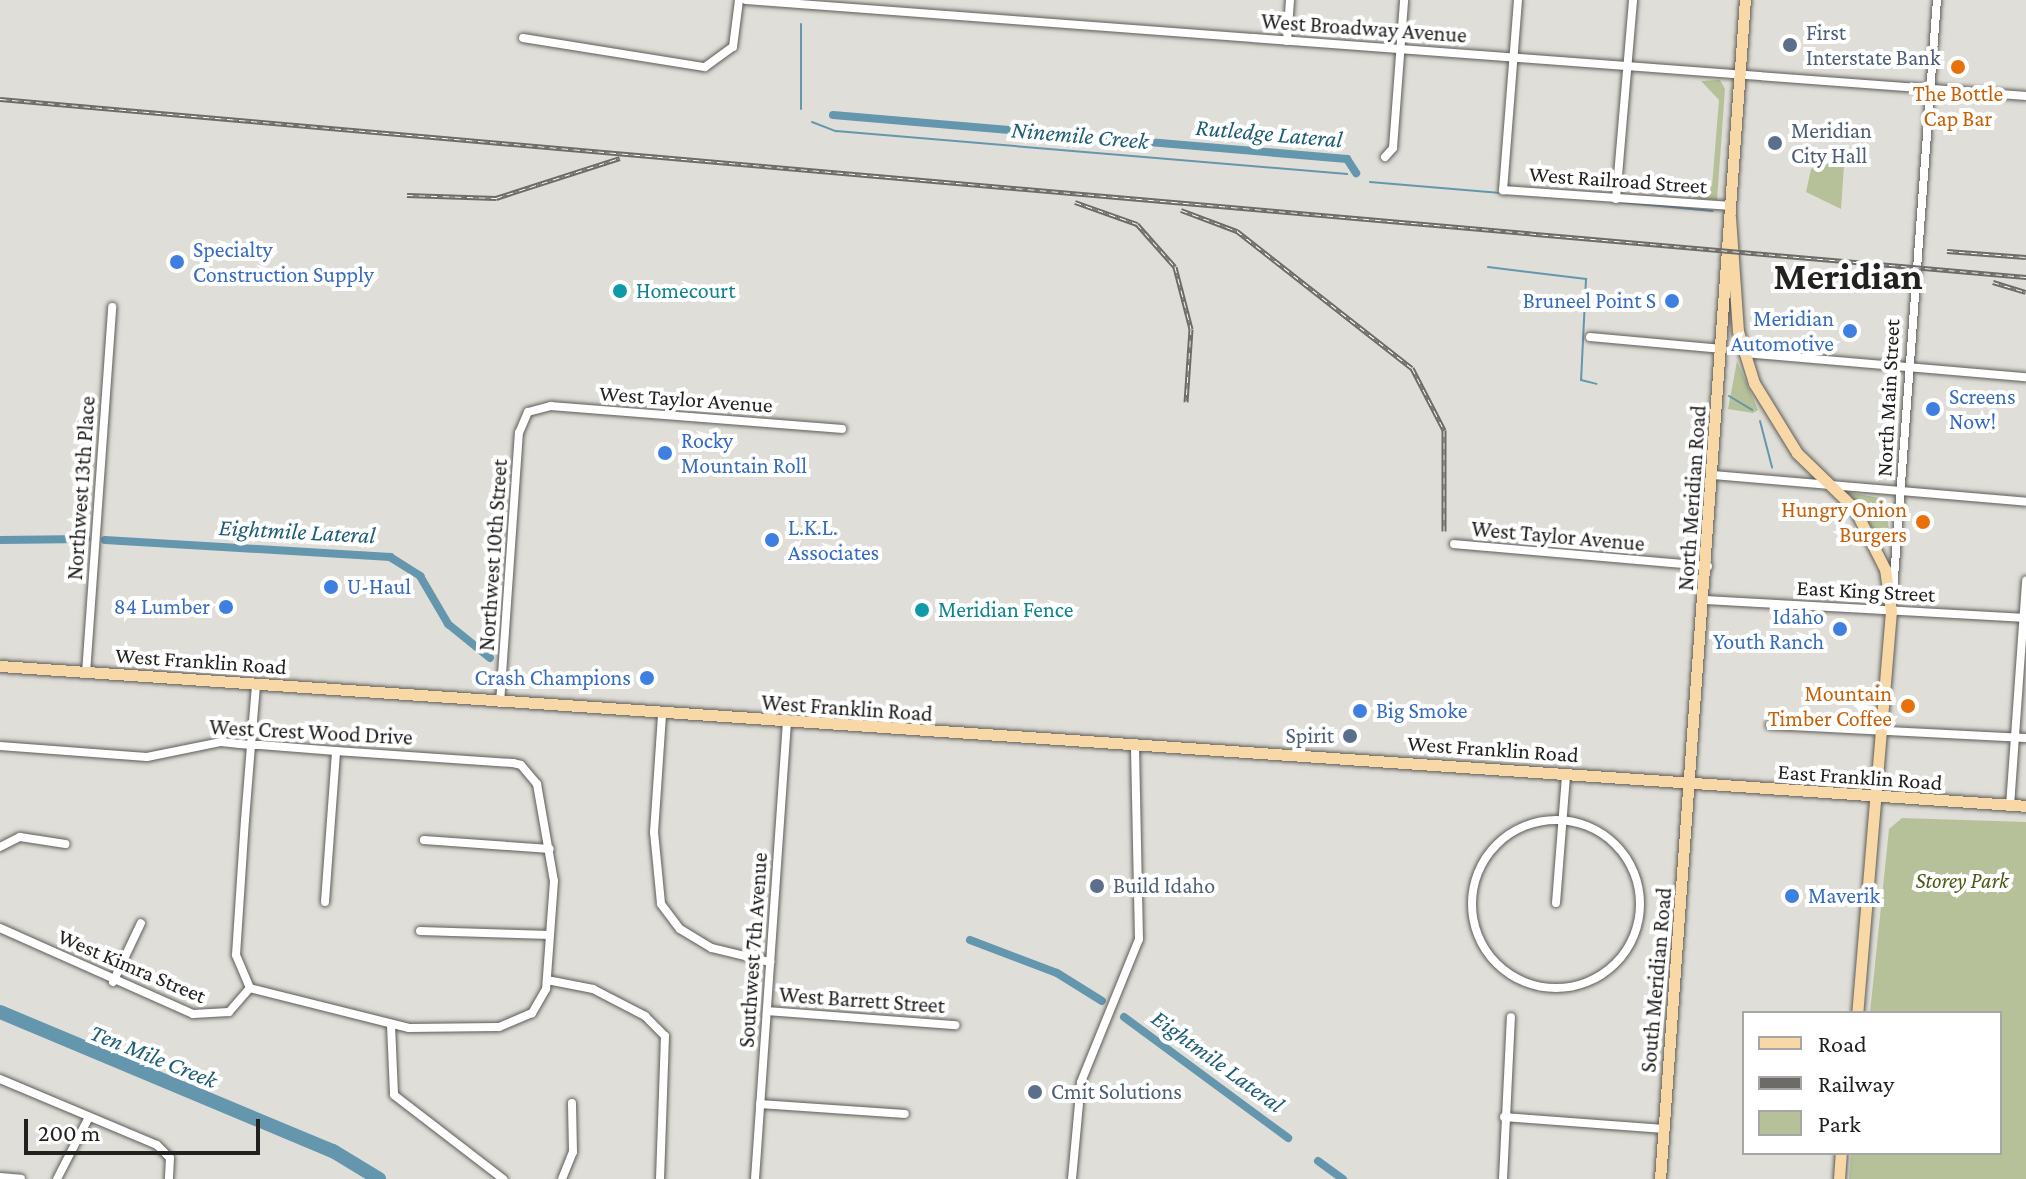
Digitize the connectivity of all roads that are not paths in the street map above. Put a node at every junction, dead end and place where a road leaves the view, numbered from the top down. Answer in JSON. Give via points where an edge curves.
{"nodes":[{"id":1,"x":739,"y":0,"type":"edge"},
{"id":2,"x":746,"y":0,"type":"edge"},
{"id":3,"x":1290,"y":0,"type":"edge"},
{"id":4,"x":1404,"y":0,"type":"edge"},
{"id":5,"x":1518,"y":0,"type":"edge"},
{"id":6,"x":1633,"y":0,"type":"edge"},
{"id":7,"x":1745,"y":0,"type":"edge"},
{"id":8,"x":1937,"y":0,"type":"edge"},
{"id":9,"x":848,"y":4,"type":"edge"},
{"id":10,"x":523,"y":38,"type":"dead end"},
{"id":11,"x":1287,"y":41,"type":"junction"},
{"id":12,"x":1401,"y":49,"type":"junction"},
{"id":13,"x":1514,"y":57,"type":"junction"},
{"id":14,"x":1626,"y":65,"type":"junction"},
{"id":15,"x":1740,"y":73,"type":"junction"},
{"id":16,"x":1930,"y":88,"type":"junction"},
{"id":17,"x":2026,"y":96,"type":"edge"},
{"id":18,"x":1385,"y":157,"type":"dead end"},
{"id":19,"x":1616,"y":199,"type":"junction"},
{"id":20,"x":1730,"y":211,"type":"junction"},
{"id":21,"x":112,"y":307,"type":"dead end"},
{"id":22,"x":1590,"y":337,"type":"dead end"},
{"id":23,"x":1722,"y":349,"type":"junction"},
{"id":24,"x":1744,"y":353,"type":"junction"},
{"id":25,"x":1910,"y":365,"type":"junction"},
{"id":26,"x":2026,"y":377,"type":"edge"},
{"id":27,"x":528,"y":412,"type":"joint"},
{"id":28,"x":842,"y":429,"type":"dead end"},
{"id":29,"x":1714,"y":475,"type":"junction"},
{"id":30,"x":1831,"y":485,"type":"junction"},
{"id":31,"x":1904,"y":491,"type":"junction"},
{"id":32,"x":2026,"y":502,"type":"edge"},
{"id":33,"x":1454,"y":544,"type":"dead end"},
{"id":34,"x":1708,"y":566,"type":"junction"},
{"id":35,"x":2026,"y":581,"type":"edge"},
{"id":36,"x":1705,"y":600,"type":"junction"},
{"id":37,"x":1891,"y":611,"type":"junction"},
{"id":38,"x":2025,"y":618,"type":"edge"},
{"id":39,"x":0,"y":666,"type":"edge"},
{"id":40,"x":86,"y":673,"type":"junction"},
{"id":41,"x":256,"y":685,"type":"junction"},
{"id":42,"x":500,"y":703,"type":"junction"},
{"id":43,"x":662,"y":715,"type":"junction"},
{"id":44,"x":787,"y":724,"type":"junction"},
{"id":45,"x":1770,"y":725,"type":"dead end"},
{"id":46,"x":1881,"y":730,"type":"junction"},
{"id":47,"x":2015,"y":737,"type":"junction"},
{"id":48,"x":2026,"y":738,"type":"edge"},
{"id":49,"x":251,"y":745,"type":"junction"},
{"id":50,"x":1135,"y":745,"type":"junction"},
{"id":51,"x":0,"y":746,"type":"edge"},
{"id":52,"x":336,"y":751,"type":"junction"},
{"id":53,"x":1566,"y":775,"type":"junction"},
{"id":54,"x":1691,"y":784,"type":"junction"},
{"id":55,"x":1876,"y":799,"type":"junction"},
{"id":56,"x":2010,"y":806,"type":"junction"},
{"id":57,"x":2026,"y":806,"type":"edge"},
{"id":58,"x":1563,"y":820,"type":"junction"},
{"id":59,"x":424,"y":840,"type":"dead end"},
{"id":60,"x":65,"y":844,"type":"dead end"},
{"id":61,"x":0,"y":847,"type":"edge"},
{"id":62,"x":550,"y":849,"type":"junction"},
{"id":63,"x":325,"y":902,"type":"dead end"},
{"id":64,"x":1556,"y":903,"type":"dead end"},
{"id":65,"x":141,"y":923,"type":"dead end"},
{"id":66,"x":0,"y":928,"type":"edge"},
{"id":67,"x":420,"y":931,"type":"dead end"},
{"id":68,"x":550,"y":935,"type":"junction"},
{"id":69,"x":770,"y":962,"type":"junction"},
{"id":70,"x":547,"y":980,"type":"junction"},
{"id":71,"x":113,"y":982,"type":"junction"},
{"id":72,"x":250,"y":988,"type":"junction"},
{"id":73,"x":767,"y":1011,"type":"junction"},
{"id":74,"x":1857,"y":1011,"type":"edge"},
{"id":75,"x":1511,"y":1017,"type":"dead end"},
{"id":76,"x":391,"y":1025,"type":"junction"},
{"id":77,"x":955,"y":1025,"type":"dead end"},
{"id":78,"x":0,"y":1079,"type":"edge"},
{"id":79,"x":572,"y":1103,"type":"dead end"},
{"id":80,"x":760,"y":1104,"type":"junction"},
{"id":81,"x":905,"y":1114,"type":"dead end"},
{"id":82,"x":89,"y":1117,"type":"junction"},
{"id":83,"x":1504,"y":1117,"type":"junction"},
{"id":84,"x":1664,"y":1129,"type":"junction"},
{"id":85,"x":1841,"y":1155,"type":"edge"},
{"id":86,"x":0,"y":1177,"type":"edge"},
{"id":87,"x":21,"y":1179,"type":"edge"},
{"id":88,"x":57,"y":1179,"type":"edge"},
{"id":89,"x":169,"y":1179,"type":"edge"},
{"id":90,"x":503,"y":1179,"type":"edge"},
{"id":91,"x":562,"y":1179,"type":"edge"},
{"id":92,"x":660,"y":1179,"type":"edge"},
{"id":93,"x":755,"y":1179,"type":"edge"},
{"id":94,"x":1072,"y":1179,"type":"edge"},
{"id":95,"x":1503,"y":1179,"type":"edge"},
{"id":96,"x":1660,"y":1179,"type":"edge"},
{"id":97,"x":1839,"y":1179,"type":"edge"}],
"edges":[{"from":1,"to":10,"type":"street","via":[[725,58],[692,68]]},
{"from":2,"to":9,"type":"street","name":"West Broadway Avenue"},
{"from":3,"to":11,"type":"street"},
{"from":4,"to":12,"type":"street"},
{"from":5,"to":13,"type":"street"},
{"from":6,"to":14,"type":"street"},
{"from":7,"to":15,"type":"main road","name":"North Meridian Road"},
{"from":8,"to":16,"type":"street","name":"North Main Street"},
{"from":9,"to":11,"type":"street","name":"West Broadway Avenue"},
{"from":11,"to":12,"type":"street","name":"West Broadway Avenue"},
{"from":12,"to":13,"type":"street","name":"West Broadway Avenue"},
{"from":12,"to":18,"type":"street","via":[[1393,148]]},
{"from":13,"to":14,"type":"street","name":"West Broadway Avenue"},
{"from":13,"to":19,"type":"street","name":"West Railroad Street","via":[[1503,190]]},
{"from":14,"to":15,"type":"street","name":"West Broadway Avenue"},
{"from":14,"to":19,"type":"street"},
{"from":15,"to":16,"type":"street","name":"West Broadway Avenue"},
{"from":15,"to":20,"type":"main road","name":"North Meridian Road"},
{"from":16,"to":17,"type":"street","name":"West Broadway Avenue"},
{"from":16,"to":25,"type":"street","name":"North Main Street"},
{"from":19,"to":20,"type":"street","name":"West Railroad Street"},
{"from":20,"to":23,"type":"main road","name":"North Meridian Road","via":[[1723,233]]},
{"from":20,"to":24,"type":"main road","name":"North Meridian Road"},
{"from":21,"to":40,"type":"street","name":"Northwest 13th Place"},
{"from":22,"to":23,"type":"street"},
{"from":23,"to":29,"type":"main road","name":"North Meridian Road"},
{"from":24,"to":25,"type":"street"},
{"from":24,"to":30,"type":"main road","name":"North Meridian Road","via":[[1772,418]]},
{"from":25,"to":26,"type":"street"},
{"from":25,"to":31,"type":"street","name":"North Main Street"},
{"from":27,"to":28,"type":"street","name":"West Taylor Avenue","via":[[551,406]]},
{"from":27,"to":42,"type":"street","name":"Northwest 10th Street","via":[[519,433]]},
{"from":29,"to":30,"type":"street"},
{"from":29,"to":34,"type":"main road","name":"North Meridian Road"},
{"from":30,"to":31,"type":"street"},
{"from":30,"to":37,"type":"main road","name":"North Meridian Road","via":[[1869,530]]},
{"from":31,"to":32,"type":"street"},
{"from":31,"to":37,"type":"street","name":"North Main Street"},
{"from":33,"to":34,"type":"street","name":"West Taylor Avenue"},
{"from":34,"to":36,"type":"main road","name":"North Meridian Road"},
{"from":35,"to":38,"type":"street"},
{"from":36,"to":37,"type":"street","name":"East King Street"},
{"from":36,"to":54,"type":"main road","name":"North Meridian Road"},
{"from":37,"to":38,"type":"street","name":"East King Street"},
{"from":37,"to":46,"type":"main road","name":"North Main Street"},
{"from":38,"to":47,"type":"street"},
{"from":39,"to":40,"type":"main road","name":"West Franklin Road"},
{"from":40,"to":41,"type":"main road","name":"West Franklin Road"},
{"from":41,"to":42,"type":"main road","name":"West Franklin Road"},
{"from":41,"to":49,"type":"street"},
{"from":42,"to":43,"type":"main road","name":"West Franklin Road"},
{"from":43,"to":44,"type":"main road","name":"West Franklin Road"},
{"from":43,"to":69,"type":"street","via":[[654,832],[661,904],[680,929],[712,948]]},
{"from":44,"to":50,"type":"main road","name":"West Franklin Road"},
{"from":44,"to":69,"type":"street","name":"Southwest 7th Avenue"},
{"from":45,"to":46,"type":"street"},
{"from":46,"to":47,"type":"street"},
{"from":46,"to":55,"type":"main road","name":"North Main Street"},
{"from":47,"to":48,"type":"street"},
{"from":47,"to":56,"type":"street"},
{"from":49,"to":51,"type":"street","name":"West Crest Wood Drive","via":[[193,744],[147,757]]},
{"from":49,"to":52,"type":"street","name":"West Crest Wood Drive"},
{"from":49,"to":72,"type":"street","via":[[236,955]]},
{"from":50,"to":53,"type":"main road","name":"West Franklin Road"},
{"from":50,"to":94,"type":"street","via":[[1139,939],[1081,1082]]},
{"from":52,"to":62,"type":"street","name":"West Crest Wood Drive","via":[[513,763],[534,777]]},
{"from":52,"to":63,"type":"street"},
{"from":53,"to":54,"type":"main road","name":"West Franklin Road"},
{"from":53,"to":58,"type":"street"},
{"from":54,"to":55,"type":"main road","name":"East Franklin Road"},
{"from":54,"to":84,"type":"main road","name":"South Meridian Road"},
{"from":55,"to":56,"type":"main road","name":"East Franklin Road"},
{"from":55,"to":74,"type":"main road","name":"North Main Street"},
{"from":56,"to":57,"type":"main road","name":"East Franklin Road"},
{"from":58,"to":58,"type":"street","via":[[1535,823],[1501,840],[1473,889],[1475,926],[1493,960],[1542,987],[1579,984],[1612,967],[1639,919],[1637,882],[1620,849],[1590,827]]},
{"from":58,"to":64,"type":"street"},
{"from":59,"to":62,"type":"street"},
{"from":60,"to":61,"type":"street","via":[[20,837]]},
{"from":62,"to":68,"type":"street","name":"West Crest Wood Drive"},
{"from":65,"to":71,"type":"street"},
{"from":66,"to":71,"type":"street","name":"West Kimra Street"},
{"from":67,"to":68,"type":"street"},
{"from":68,"to":70,"type":"street","name":"West Crest Wood Drive"},
{"from":69,"to":73,"type":"street","name":"Southwest 7th Avenue"},
{"from":70,"to":76,"type":"street","via":[[532,1013],[509,1026]]},
{"from":70,"to":92,"type":"street","via":[[593,989],[645,1016],[665,1036]]},
{"from":71,"to":72,"type":"street","name":"West Kimra Street","via":[[210,1017],[229,1012]]},
{"from":72,"to":76,"type":"street"},
{"from":73,"to":77,"type":"street","name":"West Barrett Street"},
{"from":73,"to":80,"type":"street","name":"Southwest 7th Avenue"},
{"from":75,"to":83,"type":"street"},
{"from":76,"to":90,"type":"street","via":[[394,1095]]},
{"from":78,"to":82,"type":"street"},
{"from":79,"to":91,"type":"street","via":[[573,1152]]},
{"from":80,"to":81,"type":"street"},
{"from":80,"to":93,"type":"street","name":"Southwest 7th Avenue"},
{"from":82,"to":88,"type":"street"},
{"from":82,"to":89,"type":"street","via":[[157,1145],[170,1158]]},
{"from":83,"to":84,"type":"street"},
{"from":83,"to":95,"type":"street"},
{"from":84,"to":96,"type":"main road","name":"South Meridian Road"},
{"from":85,"to":97,"type":"main road"},
{"from":86,"to":87,"type":"street"}]}
